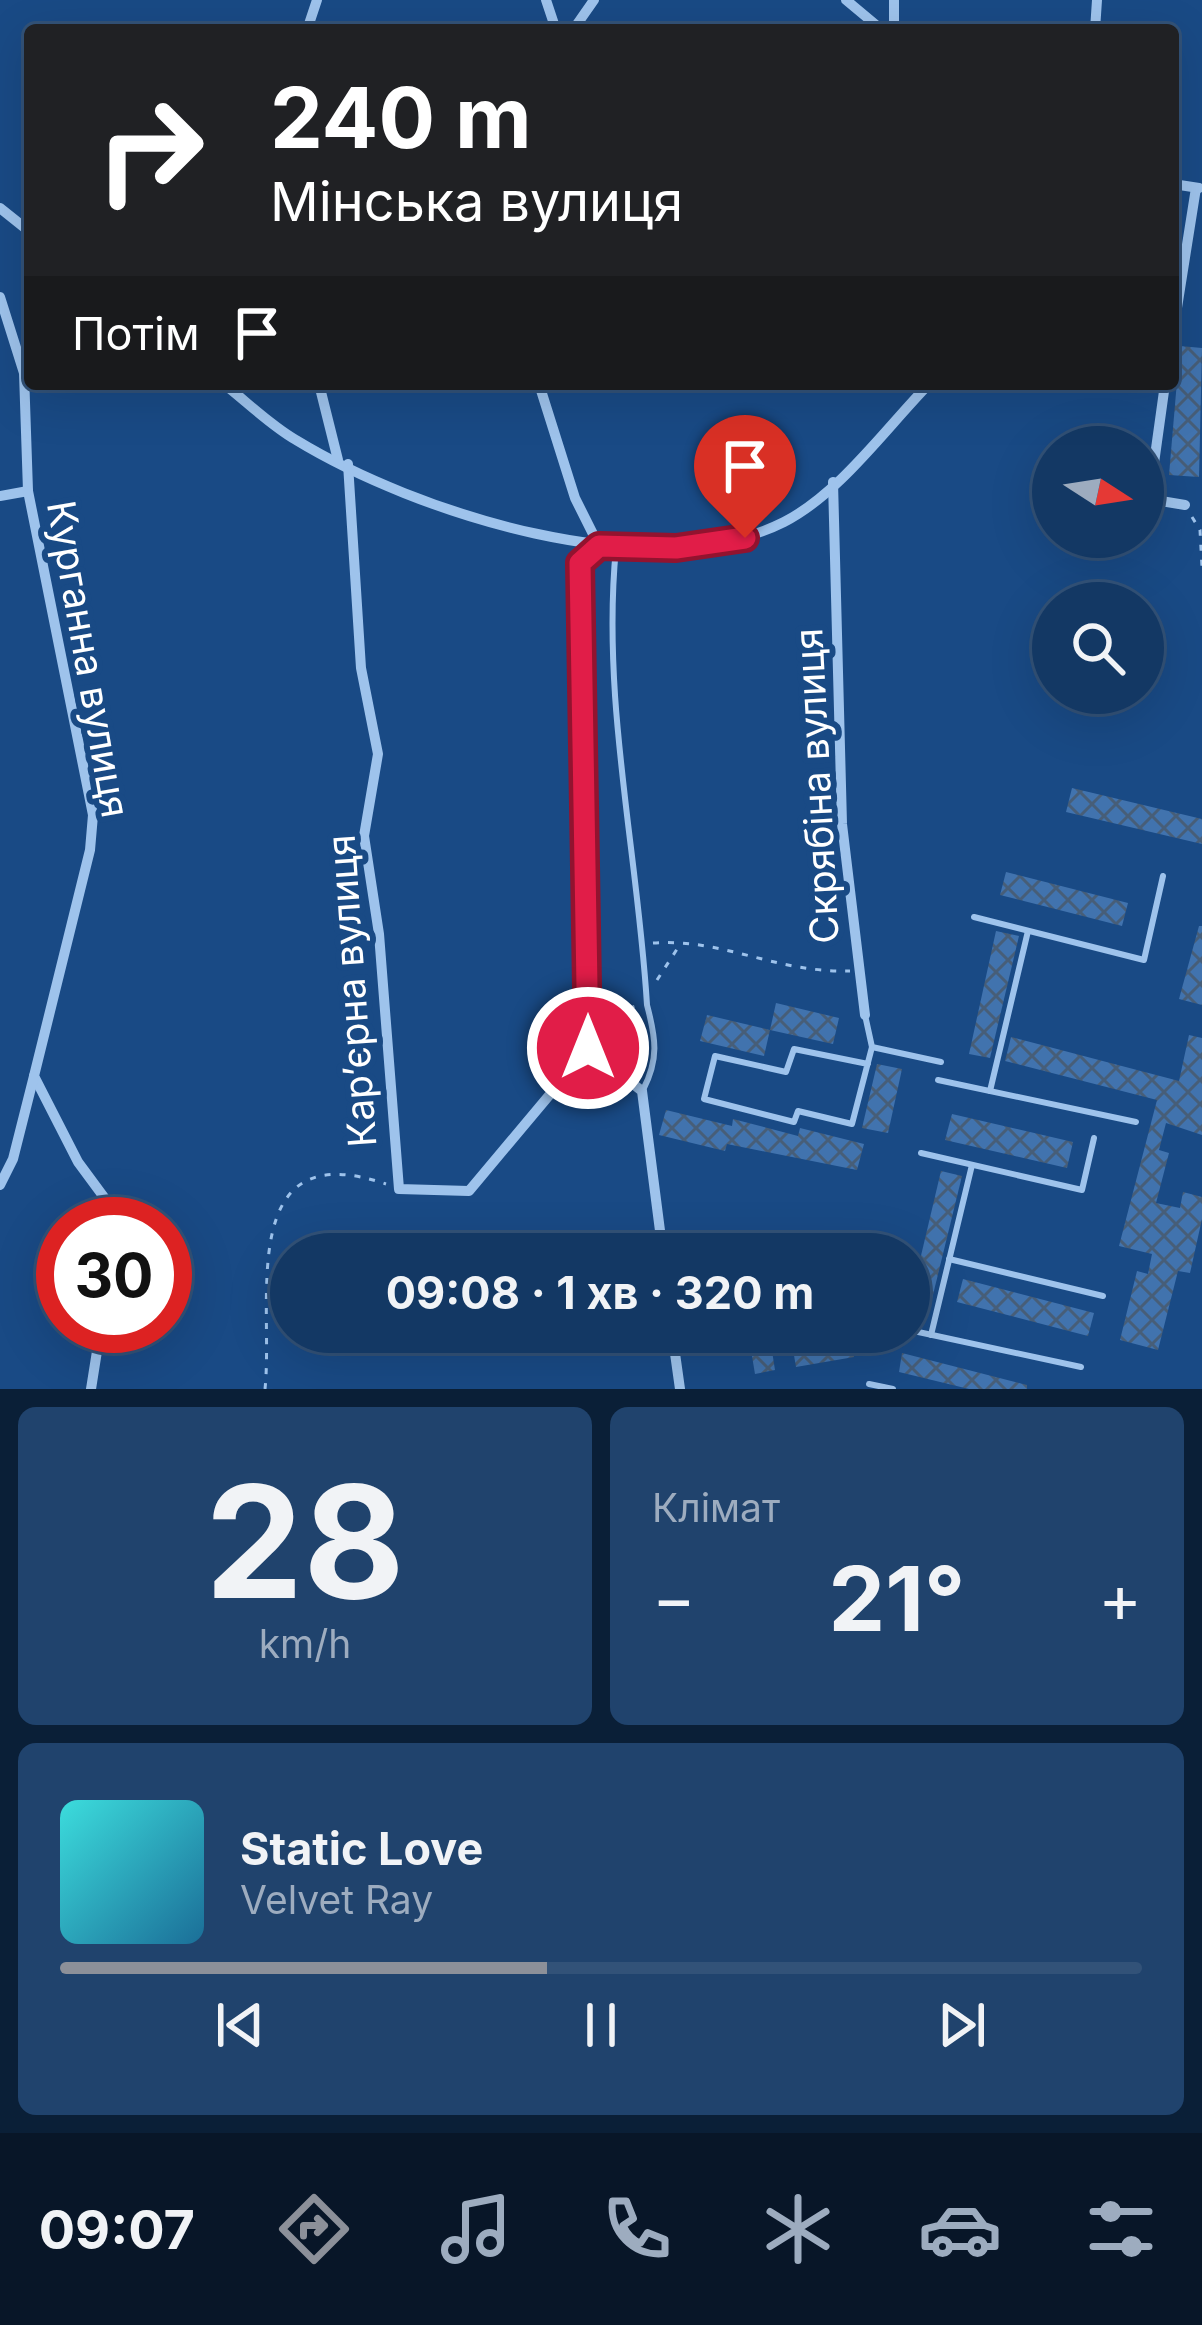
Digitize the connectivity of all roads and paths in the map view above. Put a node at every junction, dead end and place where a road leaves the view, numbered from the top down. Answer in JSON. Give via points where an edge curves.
{"nodes":[{"id":1,"x":846,"y":0,"type":"edge"},
{"id":2,"x":875,"y":24,"type":"edge"},
{"id":3,"x":1199,"y":188,"type":"edge"},
{"id":4,"x":4,"y":211,"type":"edge"},
{"id":5,"x":0,"y":227,"type":"edge"},
{"id":6,"x":0,"y":297,"type":"edge"},
{"id":7,"x":1179,"y":300,"type":"edge"},
{"id":8,"x":24,"y":373,"type":"edge"},
{"id":9,"x":25,"y":390,"type":"edge"},
{"id":10,"x":232,"y":390,"type":"edge"},
{"id":11,"x":321,"y":390,"type":"edge"},
{"id":12,"x":541,"y":390,"type":"edge"},
{"id":13,"x":923,"y":390,"type":"edge"},
{"id":14,"x":1164,"y":390,"type":"edge"},
{"id":15,"x":343,"y":462,"type":"junction"},
{"id":16,"x":833,"y":482,"type":"junction"},
{"id":17,"x":28,"y":491,"type":"junction"},
{"id":18,"x":0,"y":496,"type":"edge"},
{"id":19,"x":1185,"y":505,"type":"joint"},
{"id":20,"x":599,"y":546,"type":"junction"},
{"id":21,"x":616,"y":548,"type":"junction"},
{"id":22,"x":1202,"y":567,"type":"edge"},
{"id":23,"x":1163,"y":876,"type":"dead end"},
{"id":24,"x":974,"y":917,"type":"dead end"},
{"id":25,"x":1028,"y":931,"type":"junction"},
{"id":26,"x":642,"y":944,"type":"junction"},
{"id":27,"x":857,"y":970,"type":"junction"},
{"id":28,"x":865,"y":1015,"type":"joint"},
{"id":29,"x":872,"y":1047,"type":"junction"},
{"id":30,"x":588,"y":1048,"type":"junction"},
{"id":31,"x":941,"y":1062,"type":"dead end"},
{"id":32,"x":868,"y":1064,"type":"junction"},
{"id":33,"x":34,"y":1076,"type":"junction"},
{"id":34,"x":938,"y":1080,"type":"dead end"},
{"id":35,"x":642,"y":1091,"type":"junction"},
{"id":36,"x":990,"y":1091,"type":"junction"},
{"id":37,"x":1136,"y":1122,"type":"dead end"},
{"id":38,"x":1094,"y":1138,"type":"dead end"},
{"id":39,"x":921,"y":1153,"type":"dead end"},
{"id":40,"x":972,"y":1165,"type":"junction"},
{"id":41,"x":0,"y":1185,"type":"edge"},
{"id":42,"x":399,"y":1189,"type":"junction"},
{"id":43,"x":104,"y":1197,"type":"edge"},
{"id":44,"x":660,"y":1233,"type":"edge"},
{"id":45,"x":949,"y":1259,"type":"junction"},
{"id":46,"x":1103,"y":1296,"type":"dead end"},
{"id":47,"x":931,"y":1335,"type":"joint"},
{"id":48,"x":97,"y":1353,"type":"edge"},
{"id":49,"x":676,"y":1353,"type":"edge"},
{"id":50,"x":1082,"y":1367,"type":"dead end"},
{"id":51,"x":869,"y":1384,"type":"dead end"},
{"id":52,"x":92,"y":1389,"type":"edge"},
{"id":53,"x":265,"y":1389,"type":"edge"},
{"id":54,"x":680,"y":1389,"type":"edge"},
{"id":55,"x":892,"y":1389,"type":"edge"}],
"edges":[{"from":1,"to":2,"type":"street"},
{"from":3,"to":7,"type":"street"},
{"from":4,"to":5,"type":"street"},
{"from":6,"to":8,"type":"street","name":"Курганна вулиця"},
{"from":9,"to":17,"type":"street","name":"Курганна вулиця"},
{"from":10,"to":15,"type":"street","via":[[296,440]]},
{"from":11,"to":15,"type":"street","name":"Кар’єрна вулиця"},
{"from":12,"to":20,"type":"street"},
{"from":13,"to":16,"type":"street"},
{"from":14,"to":19,"type":"street","via":[[1149,499]]},
{"from":15,"to":20,"type":"street","via":[[518,530]]},
{"from":15,"to":42,"type":"street","name":"Кар’єрна вулиця","via":[[377,754],[364,836]]},
{"from":16,"to":21,"type":"street","via":[[788,520],[745,538]]},
{"from":16,"to":27,"type":"street","name":"Скрябіна вулиця","via":[[842,824]]},
{"from":17,"to":18,"type":"street"},
{"from":17,"to":33,"type":"street","name":"Курганна вулиця","via":[[93,814]]},
{"from":19,"to":22,"type":"path","via":[[1200,530]]},
{"from":20,"to":21,"type":"street"},
{"from":20,"to":30,"type":"street","via":[[580,563]]},
{"from":21,"to":26,"type":"lane","via":[[612,633]]},
{"from":23,"to":25,"type":"lane","via":[[1144,960]]},
{"from":24,"to":25,"type":"lane"},
{"from":25,"to":36,"type":"lane"},
{"from":26,"to":27,"type":"path","via":[[700,944],[808,972]]},
{"from":26,"to":35,"type":"lane","via":[[656,1065]]},
{"from":27,"to":28,"type":"street","name":"Скрябіна вулиця"},
{"from":28,"to":29,"type":"lane"},
{"from":29,"to":31,"type":"lane"},
{"from":29,"to":32,"type":"lane"},
{"from":30,"to":35,"type":"street"},
{"from":30,"to":42,"type":"street","name":"Кар’єрна вулиця","via":[[469,1191]]},
{"from":32,"to":32,"type":"lane","via":[[852,1124],[798,1111],[794,1122],[704,1099],[715,1056],[786,1072],[794,1049]]},
{"from":33,"to":41,"type":"street","name":"Курганна вулиця"},
{"from":33,"to":43,"type":"street"},
{"from":34,"to":36,"type":"lane"},
{"from":35,"to":44,"type":"street"},
{"from":36,"to":37,"type":"lane"},
{"from":38,"to":40,"type":"lane","via":[[1082,1190]]},
{"from":39,"to":40,"type":"lane"},
{"from":40,"to":45,"type":"lane"},
{"from":42,"to":53,"type":"path","via":[[352,1173],[314,1176],[286,1198],[267,1242]]},
{"from":45,"to":46,"type":"lane"},
{"from":45,"to":47,"type":"lane"},
{"from":47,"to":50,"type":"lane"},
{"from":48,"to":52,"type":"street"},
{"from":49,"to":54,"type":"street"},
{"from":51,"to":55,"type":"lane"}]}
